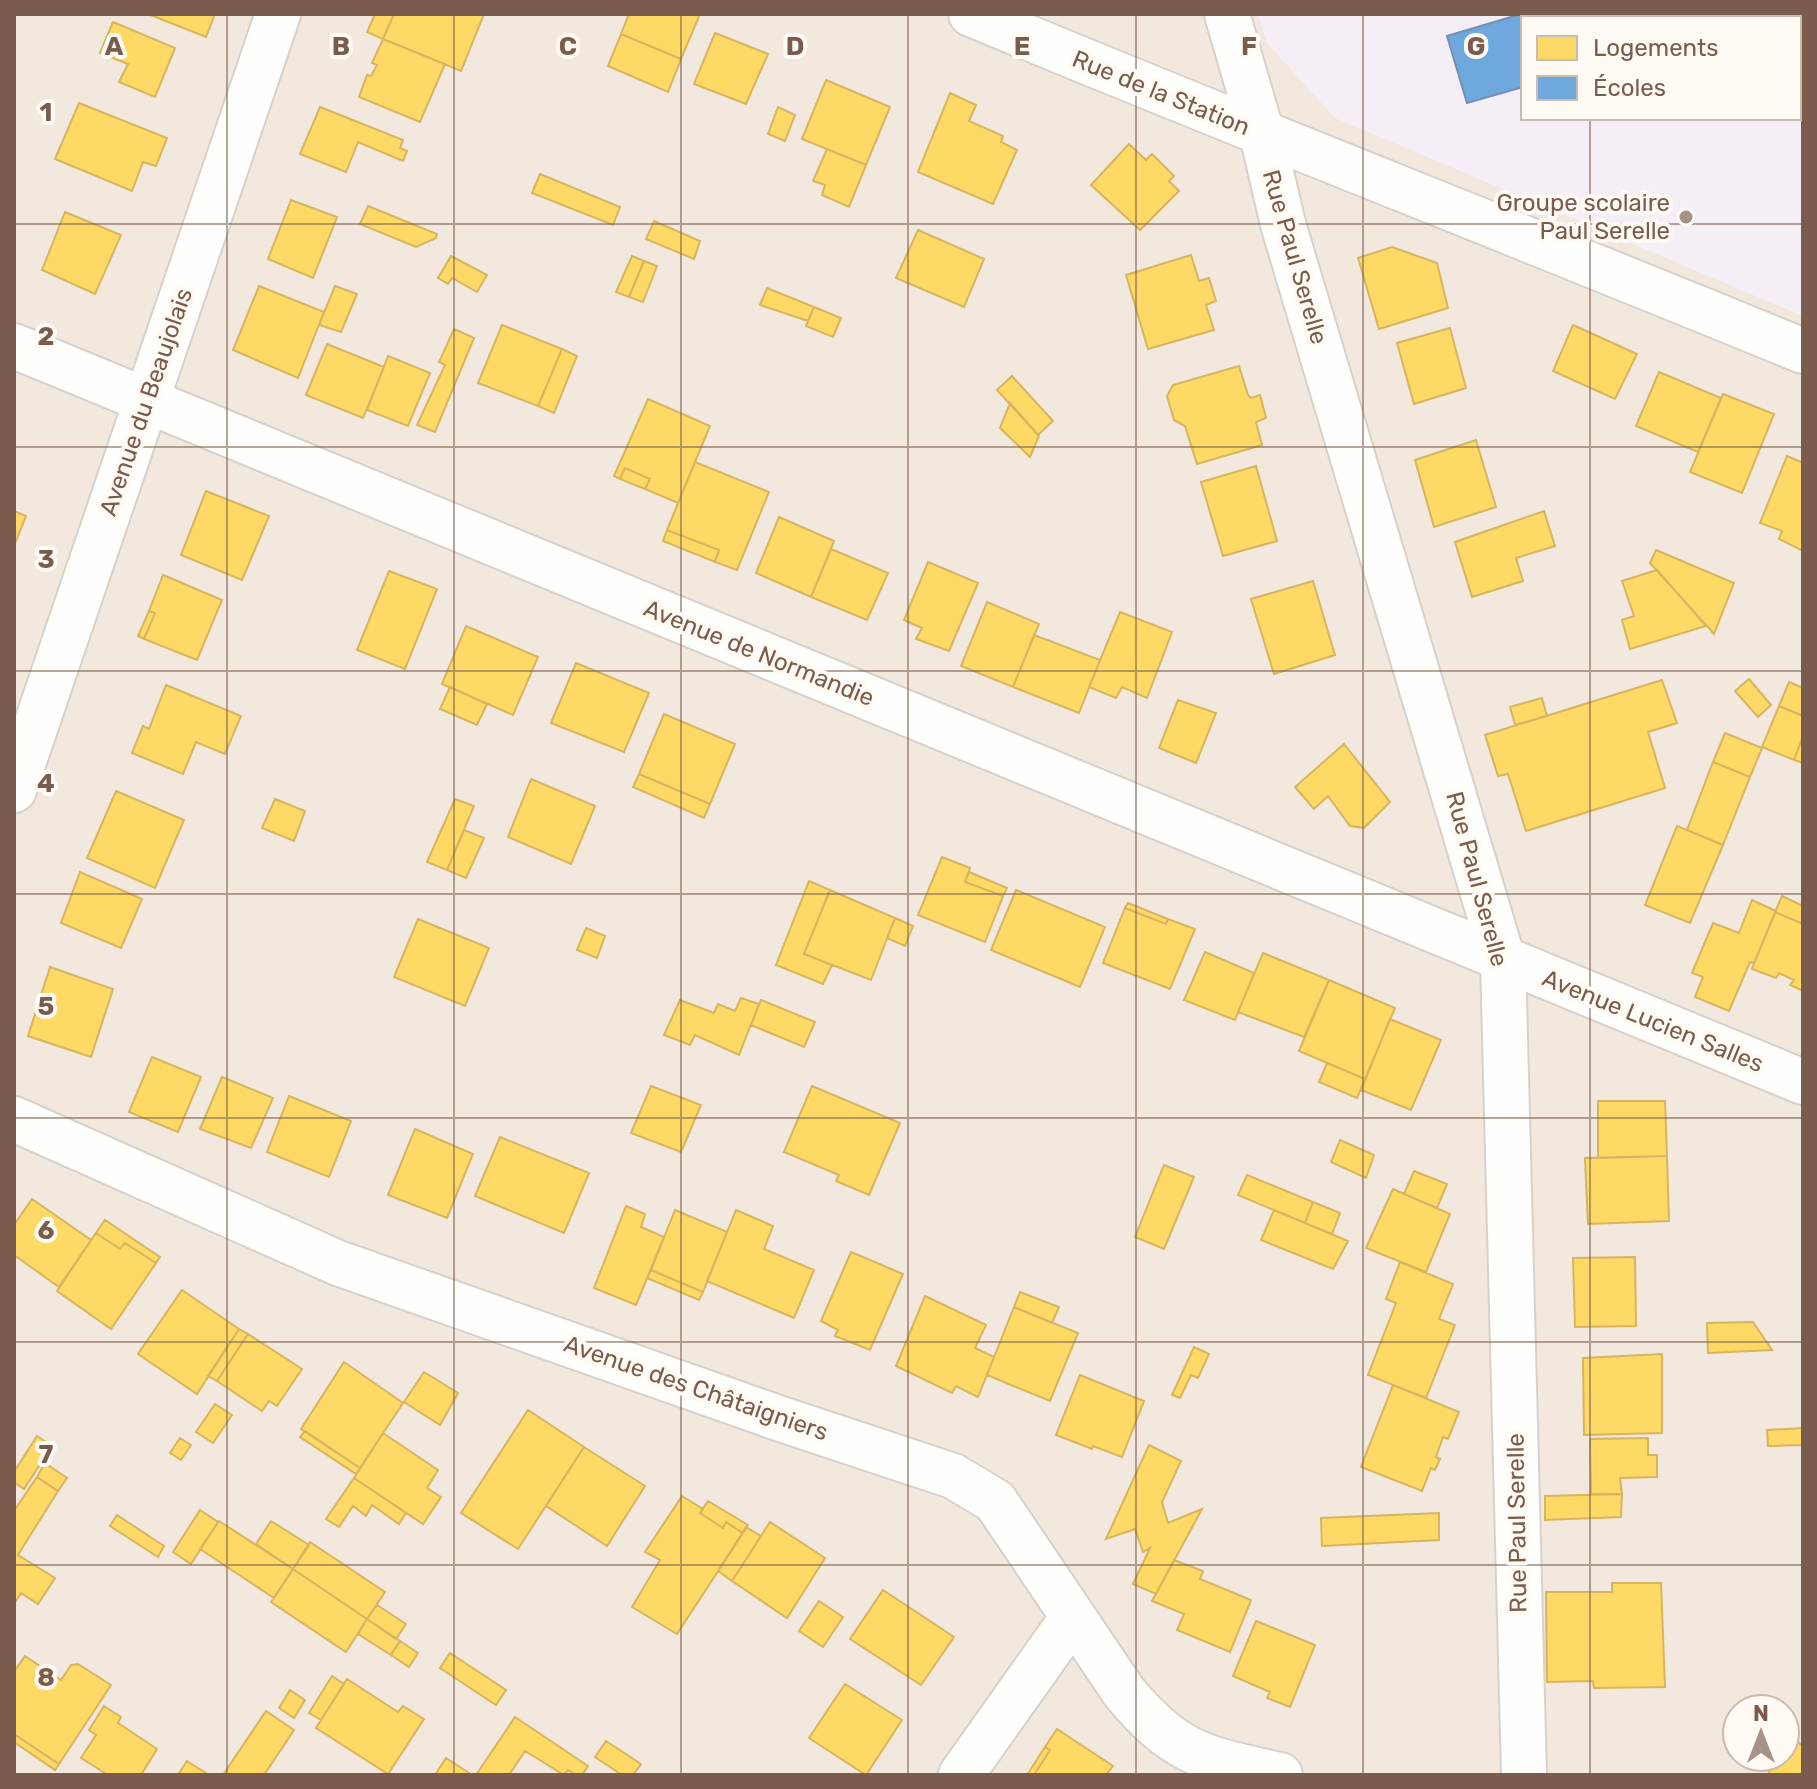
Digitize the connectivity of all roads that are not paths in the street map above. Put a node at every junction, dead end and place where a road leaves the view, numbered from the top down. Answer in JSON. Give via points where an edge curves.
{"nodes":[{"id":1,"x":278,"y":14,"type":"edge"},
{"id":2,"x":971,"y":14,"type":"edge"},
{"id":3,"x":1227,"y":14,"type":"edge"},
{"id":4,"x":1262,"y":134,"type":"junction"},
{"id":5,"x":14,"y":346,"type":"edge"},
{"id":6,"x":1803,"y":351,"type":"edge"},
{"id":7,"x":147,"y":400,"type":"junction"},
{"id":8,"x":14,"y":790,"type":"edge"},
{"id":9,"x":1503,"y":960,"type":"junction"},
{"id":10,"x":1803,"y":1082,"type":"edge"},
{"id":11,"x":14,"y":1119,"type":"edge"},
{"id":12,"x":1073,"y":1617,"type":"junction"},
{"id":13,"x":961,"y":1775,"type":"edge"},
{"id":14,"x":1280,"y":1775,"type":"edge"},
{"id":15,"x":1524,"y":1775,"type":"edge"}],
"edges":[{"from":1,"to":7,"type":"street","name":"Avenue du Beaujolais"},
{"from":2,"to":4,"type":"street","name":"Rue de la Station"},
{"from":3,"to":4,"type":"street","name":"Rue Paul Serelle"},
{"from":4,"to":6,"type":"street","name":"Rue de la Station"},
{"from":4,"to":9,"type":"street","name":"Rue Paul Serelle","via":[[1283,224]]},
{"from":5,"to":7,"type":"street","name":"Avenue de Normandie"},
{"from":7,"to":8,"type":"street","name":"Avenue du Beaujolais"},
{"from":7,"to":9,"type":"street","name":"Avenue de Normandie"},
{"from":9,"to":10,"type":"street","name":"Avenue Lucien Salles"},
{"from":9,"to":15,"type":"street","name":"Rue Paul Serelle"},
{"from":11,"to":12,"type":"street","name":"Avenue des Châtaigniers","via":[[338,1263],[953,1476],[995,1501]]},
{"from":12,"to":13,"type":"street"},
{"from":12,"to":14,"type":"street","name":"Avenue des Châtaigniers","via":[[1124,1692],[1174,1741],[1204,1758]]}]}
